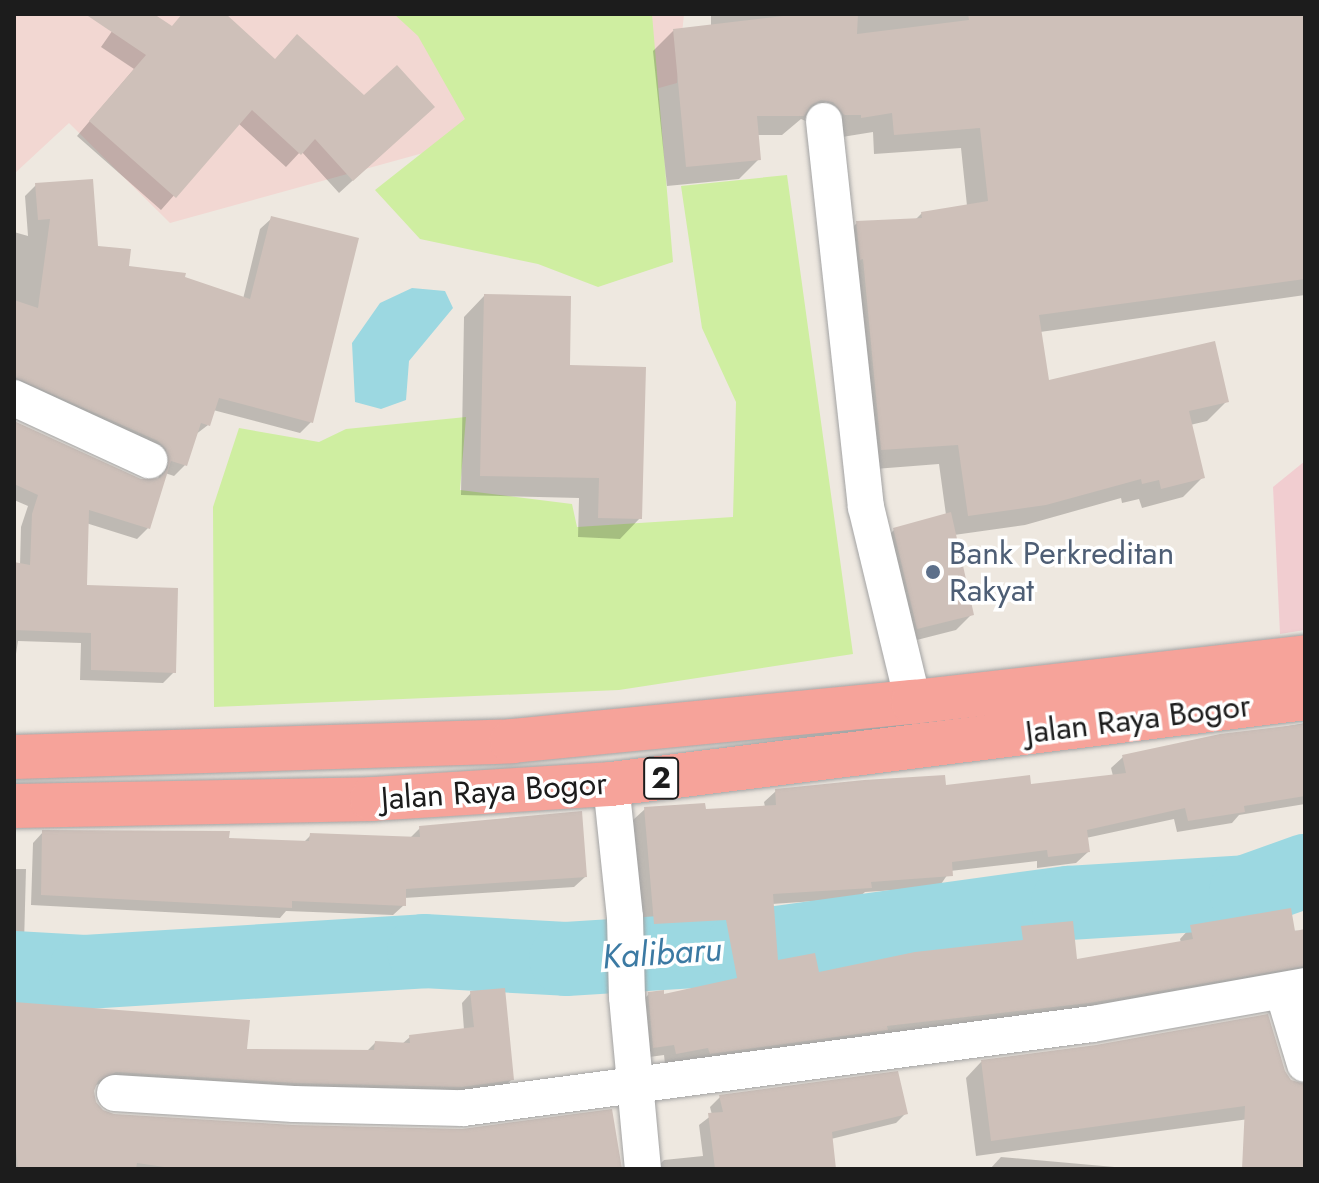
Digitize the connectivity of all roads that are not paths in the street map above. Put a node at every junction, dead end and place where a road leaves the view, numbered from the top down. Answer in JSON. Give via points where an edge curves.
{"nodes":[{"id":1,"x":824,"y":121,"type":"dead end"},
{"id":2,"x":14,"y":398,"type":"edge"},
{"id":3,"x":149,"y":460,"type":"dead end"},
{"id":4,"x":1305,"y":657,"type":"edge"},
{"id":5,"x":1305,"y":698,"type":"edge"},
{"id":6,"x":913,"y":702,"type":"junction"},
{"id":7,"x":14,"y":757,"type":"edge"},
{"id":8,"x":611,"y":784,"type":"junction"},
{"id":9,"x":14,"y":806,"type":"edge"},
{"id":10,"x":1294,"y":988,"type":"edge"},
{"id":11,"x":1305,"y":1064,"type":"edge"},
{"id":12,"x":635,"y":1083,"type":"junction"},
{"id":13,"x":115,"y":1093,"type":"dead end"},
{"id":14,"x":643,"y":1169,"type":"edge"}],
"edges":[{"from":1,"to":6,"type":"street","via":[[866,507]]},
{"from":2,"to":3,"type":"street"},
{"from":4,"to":6,"type":"highway","name":"Jalan Raya Bogor","number":"2"},
{"from":5,"to":8,"type":"highway","name":"Jalan Raya Bogor","number":"2"},
{"from":6,"to":7,"type":"highway","name":"Jalan Raya Bogor","number":"2","via":[[512,741]]},
{"from":8,"to":9,"type":"highway","name":"Jalan Raya Bogor","number":"2","via":[[372,799]]},
{"from":8,"to":12,"type":"street"},
{"from":10,"to":11,"type":"street"},
{"from":10,"to":12,"type":"street","via":[[1092,1024]]},
{"from":12,"to":13,"type":"street","via":[[463,1108]]},
{"from":12,"to":14,"type":"street"}]}
